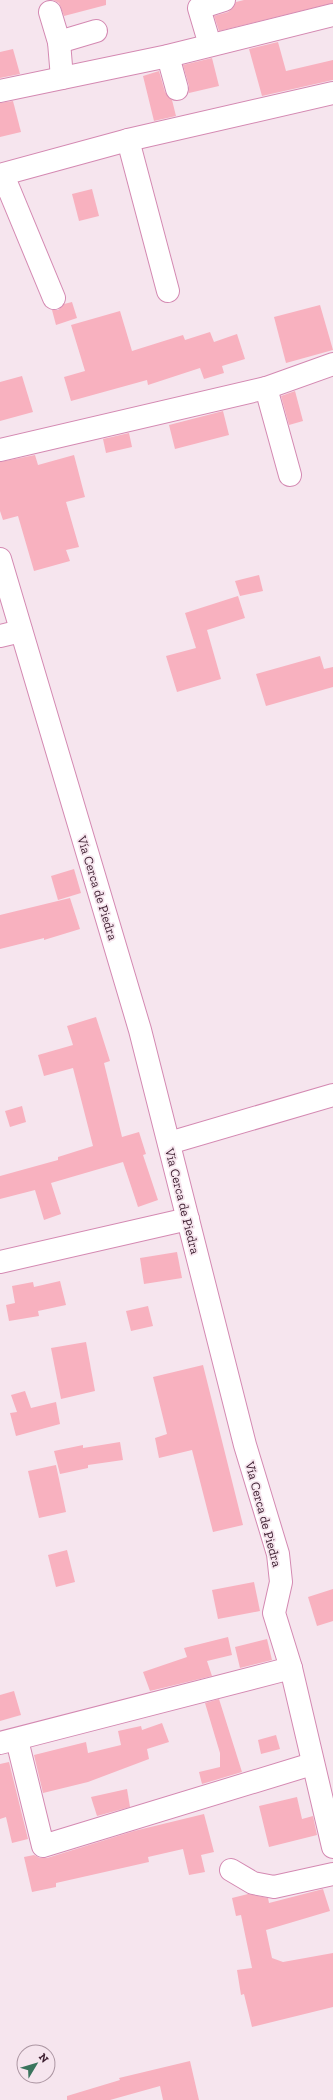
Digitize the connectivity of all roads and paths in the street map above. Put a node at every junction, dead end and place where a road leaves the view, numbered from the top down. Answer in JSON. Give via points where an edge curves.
{"nodes":[{"id":1,"x":224,"y":0,"type":"edge"},
{"id":2,"x":50,"y":12,"type":"dead end"},
{"id":3,"x":333,"y":15,"type":"edge"},
{"id":4,"x":96,"y":31,"type":"dead end"},
{"id":5,"x":59,"y":42,"type":"junction"},
{"id":6,"x":210,"y":45,"type":"junction"},
{"id":7,"x":168,"y":56,"type":"junction"},
{"id":8,"x":62,"y":78,"type":"junction"},
{"id":9,"x":177,"y":89,"type":"dead end"},
{"id":10,"x":0,"y":91,"type":"edge"},
{"id":11,"x":333,"y":93,"type":"edge"},
{"id":12,"x":128,"y":140,"type":"junction"},
{"id":13,"x":1,"y":175,"type":"edge"},
{"id":14,"x":168,"y":291,"type":"dead end"},
{"id":15,"x":54,"y":298,"type":"dead end"},
{"id":16,"x":333,"y":364,"type":"edge"},
{"id":17,"x":266,"y":388,"type":"junction"},
{"id":18,"x":0,"y":450,"type":"edge"},
{"id":19,"x":290,"y":475,"type":"dead end"},
{"id":20,"x":0,"y":559,"type":"edge"},
{"id":21,"x":21,"y":631,"type":"junction"},
{"id":22,"x":0,"y":636,"type":"edge"},
{"id":23,"x":333,"y":1095,"type":"edge"},
{"id":24,"x":169,"y":1143,"type":"junction"},
{"id":25,"x":188,"y":1219,"type":"junction"},
{"id":26,"x":0,"y":1262,"type":"edge"},
{"id":27,"x":291,"y":1668,"type":"junction"},
{"id":28,"x":9,"y":1742,"type":"edge"},
{"id":29,"x":312,"y":1764,"type":"junction"},
{"id":30,"x":333,"y":1847,"type":"edge"},
{"id":31,"x":231,"y":1870,"type":"dead end"},
{"id":32,"x":333,"y":1874,"type":"edge"}],
"edges":[{"from":1,"to":6,"type":"street","via":[[199,8]]},
{"from":2,"to":5,"type":"street"},
{"from":3,"to":6,"type":"street"},
{"from":4,"to":5,"type":"street"},
{"from":5,"to":8,"type":"street"},
{"from":6,"to":7,"type":"street"},
{"from":7,"to":8,"type":"street"},
{"from":7,"to":9,"type":"street"},
{"from":8,"to":10,"type":"street"},
{"from":11,"to":12,"type":"street"},
{"from":12,"to":13,"type":"street"},
{"from":12,"to":14,"type":"street"},
{"from":13,"to":15,"type":"street"},
{"from":16,"to":17,"type":"street"},
{"from":17,"to":18,"type":"street"},
{"from":17,"to":19,"type":"street"},
{"from":20,"to":21,"type":"street","name":"Vía Cerca de Piedra"},
{"from":21,"to":22,"type":"street"},
{"from":21,"to":24,"type":"street","name":"Vía Cerca de Piedra","via":[[140,1030]]},
{"from":23,"to":24,"type":"street"},
{"from":24,"to":25,"type":"street","name":"Vía Cerca de Piedra"},
{"from":25,"to":26,"type":"street"},
{"from":25,"to":27,"type":"street","name":"Vía Cerca de Piedra","via":[[245,1444],[278,1554],[282,1582],[274,1613]]},
{"from":27,"to":28,"type":"street"},
{"from":27,"to":29,"type":"street","name":"Vía Cerca de Piedra"},
{"from":28,"to":29,"type":"street","via":[[43,1846]]},
{"from":29,"to":30,"type":"street","name":"Vía Cerca de Piedra"},
{"from":31,"to":32,"type":"street","via":[[253,1883],[274,1887]]}]}
